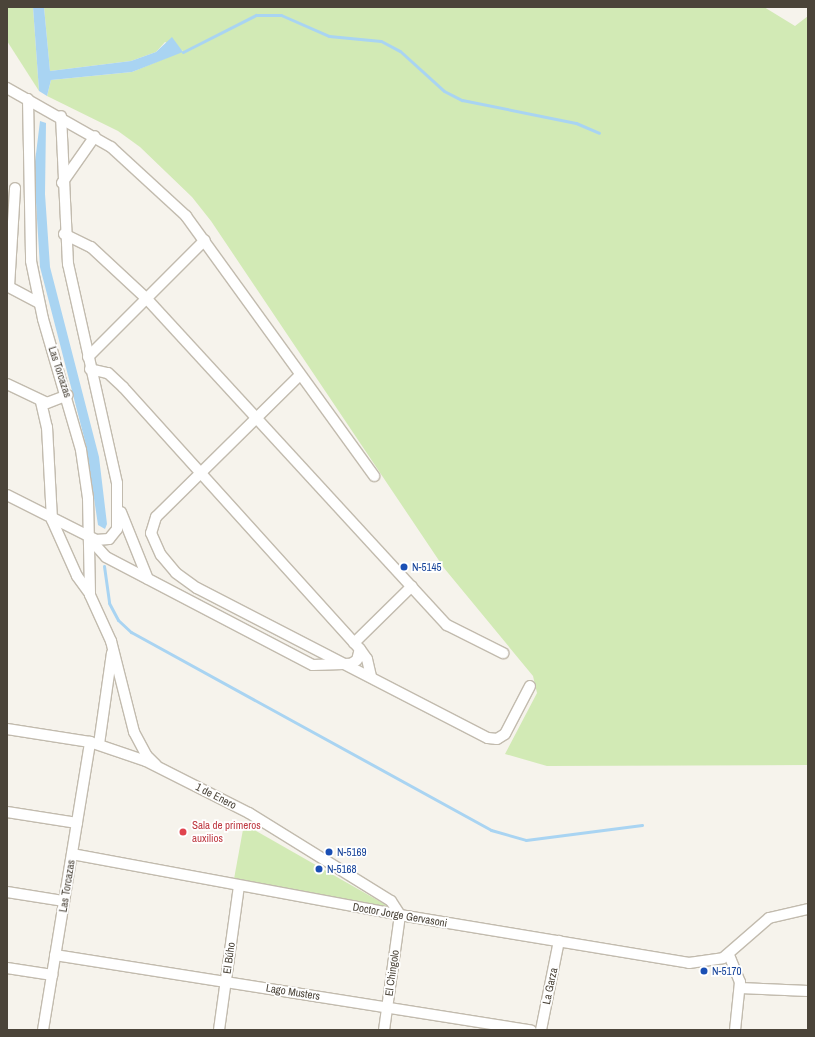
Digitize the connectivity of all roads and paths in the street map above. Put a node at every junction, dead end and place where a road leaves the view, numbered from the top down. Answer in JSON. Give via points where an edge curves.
{"nodes":[{"id":1,"x":7,"y":88,"type":"edge"},
{"id":2,"x":28,"y":99,"type":"junction"},
{"id":3,"x":61,"y":116,"type":"junction"},
{"id":4,"x":95,"y":136,"type":"junction"},
{"id":5,"x":62,"y":183,"type":"junction"},
{"id":6,"x":11,"y":186,"type":"edge"},
{"id":7,"x":28,"y":195,"type":"junction"},
{"id":8,"x":64,"y":234,"type":"junction"},
{"id":9,"x":205,"y":240,"type":"junction"},
{"id":10,"x":8,"y":287,"type":"edge"},
{"id":11,"x":148,"y":299,"type":"junction"},
{"id":12,"x":39,"y":303,"type":"junction"},
{"id":13,"x":88,"y":357,"type":"junction"},
{"id":14,"x":90,"y":368,"type":"junction"},
{"id":15,"x":300,"y":375,"type":"junction"},
{"id":16,"x":7,"y":384,"type":"edge"},
{"id":17,"x":68,"y":395,"type":"junction"},
{"id":18,"x":41,"y":402,"type":"junction"},
{"id":19,"x":258,"y":416,"type":"junction"},
{"id":20,"x":201,"y":473,"type":"junction"},
{"id":21,"x":374,"y":476,"type":"dead end"},
{"id":22,"x":7,"y":495,"type":"edge"},
{"id":23,"x":120,"y":509,"type":"junction"},
{"id":24,"x":52,"y":520,"type":"junction"},
{"id":25,"x":89,"y":538,"type":"junction"},
{"id":26,"x":148,"y":579,"type":"junction"},
{"id":27,"x":412,"y":586,"type":"junction"},
{"id":28,"x":90,"y":595,"type":"junction"},
{"id":29,"x":111,"y":641,"type":"junction"},
{"id":30,"x":357,"y":646,"type":"junction"},
{"id":31,"x":502,"y":653,"type":"dead end"},
{"id":32,"x":347,"y":665,"type":"junction"},
{"id":33,"x":370,"y":677,"type":"junction"},
{"id":34,"x":530,"y":686,"type":"dead end"},
{"id":35,"x":7,"y":729,"type":"edge"},
{"id":36,"x":95,"y":743,"type":"junction"},
{"id":37,"x":156,"y":765,"type":"junction"},
{"id":38,"x":7,"y":812,"type":"edge"},
{"id":39,"x":77,"y":823,"type":"junction"},
{"id":40,"x":72,"y":854,"type":"junction"},
{"id":41,"x":239,"y":886,"type":"junction"},
{"id":42,"x":7,"y":892,"type":"edge"},
{"id":43,"x":64,"y":901,"type":"junction"},
{"id":44,"x":808,"y":909,"type":"edge"},
{"id":45,"x":400,"y":915,"type":"junction"},
{"id":46,"x":559,"y":941,"type":"junction"},
{"id":47,"x":55,"y":955,"type":"junction"},
{"id":48,"x":729,"y":955,"type":"junction"},
{"id":49,"x":7,"y":968,"type":"edge"},
{"id":50,"x":52,"y":975,"type":"junction"},
{"id":51,"x":226,"y":982,"type":"junction"},
{"id":52,"x":740,"y":988,"type":"junction"},
{"id":53,"x":808,"y":991,"type":"edge"},
{"id":54,"x":387,"y":1007,"type":"junction"},
{"id":55,"x":43,"y":1030,"type":"edge"},
{"id":56,"x":219,"y":1030,"type":"edge"},
{"id":57,"x":384,"y":1030,"type":"edge"},
{"id":58,"x":531,"y":1030,"type":"edge"},
{"id":59,"x":541,"y":1030,"type":"edge"},
{"id":60,"x":735,"y":1030,"type":"edge"}],
"edges":[{"from":1,"to":2,"type":"street"},
{"from":2,"to":3,"type":"street"},
{"from":2,"to":7,"type":"street","name":"Las Torcazas"},
{"from":3,"to":4,"type":"street"},
{"from":3,"to":5,"type":"street"},
{"from":4,"to":5,"type":"street"},
{"from":4,"to":9,"type":"street","via":[[144,174]]},
{"from":5,"to":8,"type":"street"},
{"from":6,"to":7,"type":"street"},
{"from":6,"to":10,"type":"street"},
{"from":7,"to":12,"type":"street","name":"Las Torcazas","via":[[31,261]]},
{"from":8,"to":11,"type":"street","via":[[91,247]]},
{"from":8,"to":13,"type":"street"},
{"from":9,"to":11,"type":"street"},
{"from":9,"to":15,"type":"street"},
{"from":10,"to":12,"type":"street"},
{"from":11,"to":13,"type":"street"},
{"from":11,"to":19,"type":"street"},
{"from":12,"to":17,"type":"street","name":"Las Torcazas"},
{"from":13,"to":14,"type":"street"},
{"from":14,"to":20,"type":"street","via":[[108,373],[118,382]]},
{"from":14,"to":23,"type":"street"},
{"from":15,"to":19,"type":"street"},
{"from":15,"to":21,"type":"street"},
{"from":16,"to":18,"type":"street"},
{"from":17,"to":18,"type":"street"},
{"from":17,"to":25,"type":"street","name":"Las Torcazas","via":[[85,474]]},
{"from":18,"to":24,"type":"street","via":[[50,462]]},
{"from":19,"to":20,"type":"street"},
{"from":19,"to":27,"type":"street"},
{"from":20,"to":30,"type":"street"},
{"from":20,"to":32,"type":"street","via":[[152,521],[153,539],[161,555],[176,573],[196,588]]},
{"from":22,"to":24,"type":"street"},
{"from":23,"to":25,"type":"street","via":[[113,537],[100,541]]},
{"from":23,"to":26,"type":"street"},
{"from":24,"to":25,"type":"street"},
{"from":24,"to":28,"type":"street","via":[[77,576]]},
{"from":25,"to":26,"type":"street","via":[[106,557]]},
{"from":25,"to":28,"type":"street","name":"Las Torcazas"},
{"from":26,"to":32,"type":"street","via":[[313,665]]},
{"from":27,"to":30,"type":"street"},
{"from":27,"to":31,"type":"street","via":[[447,625]]},
{"from":28,"to":29,"type":"street","name":"Las Torcazas"},
{"from":29,"to":36,"type":"street","name":"Las Torcazas"},
{"from":29,"to":37,"type":"street","name":"Las Torcazas","via":[[134,732],[146,755]]},
{"from":30,"to":32,"type":"street","via":[[357,660]]},
{"from":30,"to":33,"type":"street","via":[[367,659]]},
{"from":32,"to":33,"type":"street"},
{"from":33,"to":34,"type":"street","via":[[492,739],[505,734]]},
{"from":35,"to":36,"type":"street","name":"1 de Enero"},
{"from":36,"to":37,"type":"street","name":"1 de Enero"},
{"from":36,"to":39,"type":"street","name":"Las Torcazas"},
{"from":37,"to":45,"type":"street","name":"1 de Enero","via":[[269,824],[387,898]]},
{"from":38,"to":39,"type":"street"},
{"from":39,"to":40,"type":"street","name":"Las Torcazas"},
{"from":40,"to":41,"type":"street","name":"Doctor Jorge Gervasoni"},
{"from":40,"to":43,"type":"street","name":"Las Torcazas"},
{"from":41,"to":45,"type":"street","name":"Doctor Jorge Gervasoni"},
{"from":41,"to":51,"type":"street","name":"El Búho"},
{"from":42,"to":43,"type":"street"},
{"from":43,"to":47,"type":"street","name":"Las Torcazas"},
{"from":44,"to":48,"type":"street","via":[[769,918]]},
{"from":45,"to":46,"type":"street","name":"Doctor Jorge Gervasoni"},
{"from":45,"to":54,"type":"street","name":"El Chingolo"},
{"from":46,"to":48,"type":"street","name":"Doctor Jorge Gervasoni","via":[[689,963],[710,962]]},
{"from":46,"to":59,"type":"street","name":"La Garza"},
{"from":47,"to":50,"type":"street","name":"Las Torcazas"},
{"from":47,"to":51,"type":"street","name":"Lago Musters"},
{"from":48,"to":52,"type":"street"},
{"from":49,"to":50,"type":"street"},
{"from":50,"to":55,"type":"street","name":"Las Torcazas"},
{"from":51,"to":54,"type":"street","name":"Lago Musters"},
{"from":51,"to":56,"type":"street","name":"El Búho"},
{"from":52,"to":53,"type":"street"},
{"from":52,"to":60,"type":"street"},
{"from":54,"to":57,"type":"street","name":"El Chingolo"},
{"from":54,"to":58,"type":"street","name":"Lago Musters"}]}
